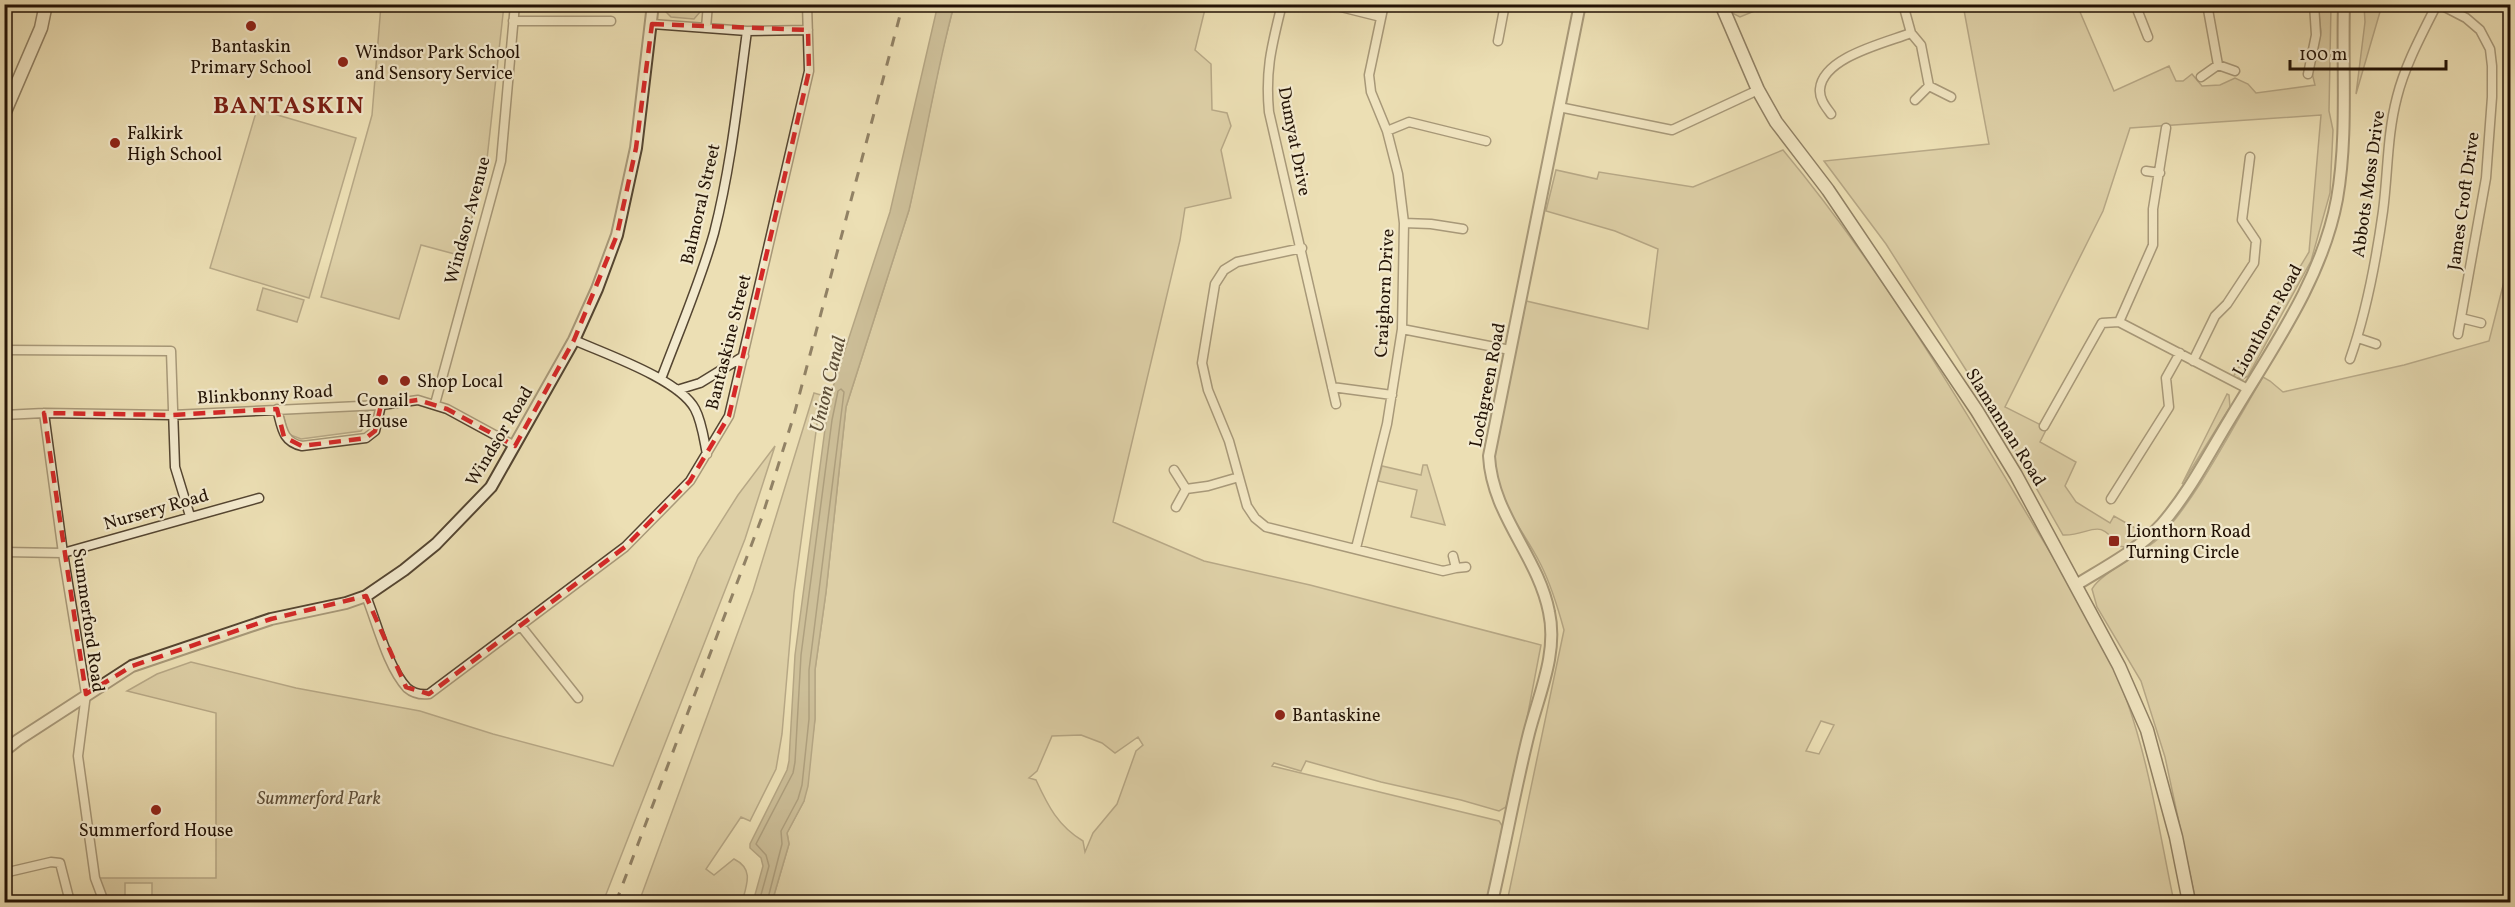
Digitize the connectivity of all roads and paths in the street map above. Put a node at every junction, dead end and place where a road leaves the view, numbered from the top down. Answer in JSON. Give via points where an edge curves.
{"nodes":[{"id":1,"x":46,"y":4,"type":"edge"},
{"id":2,"x":514,"y":4,"type":"edge"},
{"id":3,"x":653,"y":4,"type":"edge"},
{"id":4,"x":708,"y":4,"type":"edge"},
{"id":5,"x":807,"y":4,"type":"edge"},
{"id":6,"x":1282,"y":4,"type":"edge"},
{"id":7,"x":1329,"y":4,"type":"edge"},
{"id":8,"x":1384,"y":4,"type":"edge"},
{"id":9,"x":1505,"y":4,"type":"edge"},
{"id":10,"x":1580,"y":4,"type":"edge"},
{"id":11,"x":1721,"y":4,"type":"edge"},
{"id":12,"x":1903,"y":4,"type":"edge"},
{"id":13,"x":2135,"y":4,"type":"edge"},
{"id":14,"x":2207,"y":4,"type":"edge"},
{"id":15,"x":2314,"y":4,"type":"edge"},
{"id":16,"x":2344,"y":4,"type":"edge"},
{"id":17,"x":2438,"y":4,"type":"edge"},
{"id":18,"x":1381,"y":17,"type":"junction"},
{"id":19,"x":513,"y":21,"type":"junction"},
{"id":20,"x":611,"y":21,"type":"dead end"},
{"id":21,"x":652,"y":24,"type":"junction"},
{"id":22,"x":706,"y":28,"type":"junction"},
{"id":23,"x":808,"y":30,"type":"junction"},
{"id":24,"x":747,"y":31,"type":"junction"},
{"id":25,"x":1911,"y":33,"type":"junction"},
{"id":26,"x":2148,"y":37,"type":"dead end"},
{"id":27,"x":1498,"y":41,"type":"dead end"},
{"id":28,"x":2218,"y":65,"type":"junction"},
{"id":29,"x":2235,"y":71,"type":"dead end"},
{"id":30,"x":2308,"y":74,"type":"dead end"},
{"id":31,"x":2201,"y":77,"type":"dead end"},
{"id":32,"x":1929,"y":86,"type":"junction"},
{"id":33,"x":1758,"y":90,"type":"junction"},
{"id":34,"x":1950,"y":97,"type":"dead end"},
{"id":35,"x":1915,"y":100,"type":"dead end"},
{"id":36,"x":1559,"y":107,"type":"junction"},
{"id":37,"x":4,"y":114,"type":"edge"},
{"id":38,"x":1831,"y":114,"type":"dead end"},
{"id":39,"x":2166,"y":128,"type":"dead end"},
{"id":40,"x":1387,"y":131,"type":"junction"},
{"id":41,"x":1486,"y":141,"type":"dead end"},
{"id":42,"x":2250,"y":157,"type":"dead end"},
{"id":43,"x":2146,"y":171,"type":"dead end"},
{"id":44,"x":2160,"y":173,"type":"junction"},
{"id":45,"x":1404,"y":223,"type":"junction"},
{"id":46,"x":1463,"y":229,"type":"dead end"},
{"id":47,"x":1302,"y":248,"type":"junction"},
{"id":48,"x":2461,"y":318,"type":"junction"},
{"id":49,"x":2119,"y":322,"type":"junction"},
{"id":50,"x":2481,"y":322,"type":"dead end"},
{"id":51,"x":1402,"y":329,"type":"junction"},
{"id":52,"x":2458,"y":334,"type":"dead end"},
{"id":53,"x":2358,"y":338,"type":"junction"},
{"id":54,"x":574,"y":340,"type":"junction"},
{"id":55,"x":2376,"y":344,"type":"dead end"},
{"id":56,"x":4,"y":350,"type":"edge"},
{"id":57,"x":1510,"y":350,"type":"junction"},
{"id":58,"x":2180,"y":353,"type":"junction"},
{"id":59,"x":744,"y":356,"type":"junction"},
{"id":60,"x":2350,"y":359,"type":"dead end"},
{"id":61,"x":2193,"y":361,"type":"junction"},
{"id":62,"x":661,"y":379,"type":"junction"},
{"id":63,"x":1332,"y":387,"type":"junction"},
{"id":64,"x":677,"y":390,"type":"junction"},
{"id":65,"x":2248,"y":390,"type":"junction"},
{"id":66,"x":1392,"y":395,"type":"junction"},
{"id":67,"x":435,"y":404,"type":"junction"},
{"id":68,"x":1336,"y":404,"type":"dead end"},
{"id":69,"x":381,"y":405,"type":"junction"},
{"id":70,"x":277,"y":409,"type":"junction"},
{"id":71,"x":44,"y":413,"type":"junction"},
{"id":72,"x":4,"y":415,"type":"edge"},
{"id":73,"x":172,"y":415,"type":"junction"},
{"id":74,"x":2044,"y":426,"type":"dead end"},
{"id":75,"x":515,"y":446,"type":"junction"},
{"id":76,"x":707,"y":454,"type":"junction"},
{"id":77,"x":1174,"y":470,"type":"dead end"},
{"id":78,"x":1239,"y":477,"type":"junction"},
{"id":79,"x":1186,"y":489,"type":"junction"},
{"id":80,"x":259,"y":498,"type":"dead end"},
{"id":81,"x":2111,"y":499,"type":"dead end"},
{"id":82,"x":1176,"y":507,"type":"dead end"},
{"id":83,"x":190,"y":516,"type":"junction"},
{"id":84,"x":1356,"y":548,"type":"junction"},
{"id":85,"x":4,"y":552,"type":"edge"},
{"id":86,"x":63,"y":553,"type":"junction"},
{"id":87,"x":1453,"y":556,"type":"dead end"},
{"id":88,"x":1466,"y":567,"type":"dead end"},
{"id":89,"x":1456,"y":568,"type":"junction"},
{"id":90,"x":2076,"y":585,"type":"junction"},
{"id":91,"x":366,"y":596,"type":"junction"},
{"id":92,"x":520,"y":625,"type":"junction"},
{"id":93,"x":86,"y":694,"type":"junction"},
{"id":94,"x":578,"y":698,"type":"dead end"},
{"id":95,"x":4,"y":751,"type":"edge"},
{"id":96,"x":4,"y":873,"type":"edge"},
{"id":97,"x":70,"y":903,"type":"edge"},
{"id":98,"x":104,"y":903,"type":"edge"},
{"id":99,"x":1492,"y":903,"type":"edge"},
{"id":100,"x":2189,"y":903,"type":"edge"}],
"edges":[{"from":1,"to":37,"type":"main road","via":[[41,28]]},
{"from":2,"to":19,"type":"street","name":"Windsor Avenue"},
{"from":3,"to":21,"type":"street","name":"Windsor Road"},
{"from":4,"to":22,"type":"street"},
{"from":5,"to":23,"type":"street","name":"Bantaskine Street"},
{"from":6,"to":47,"type":"street","name":"Dumyat Drive","via":[[1266,83],[1269,112]]},
{"from":7,"to":18,"type":"street"},
{"from":8,"to":18,"type":"street","name":"Craighorn Drive"},
{"from":9,"to":27,"type":"street"},
{"from":10,"to":36,"type":"street","name":"Lochgreen Road"},
{"from":11,"to":33,"type":"main road","name":"Slamannan Road"},
{"from":12,"to":25,"type":"street"},
{"from":13,"to":26,"type":"street"},
{"from":14,"to":28,"type":"street"},
{"from":15,"to":30,"type":"street","via":[[2316,35]]},
{"from":16,"to":65,"type":"street","name":"Lionthorn Road","via":[[2337,201],[2315,271]]},
{"from":17,"to":48,"type":"street","name":"James Croft Drive","via":[[2480,30],[2490,50],[2492,66],[2486,178]]},
{"from":17,"to":53,"type":"street","name":"Abbots Moss Drive","via":[[2397,95],[2383,211]]},
{"from":18,"to":40,"type":"street","name":"Craighorn Drive","via":[[1369,75],[1371,92]]},
{"from":19,"to":20,"type":"street"},
{"from":19,"to":67,"type":"street","name":"Windsor Avenue","via":[[501,161]]},
{"from":21,"to":22,"type":"street"},
{"from":21,"to":54,"type":"street","name":"Windsor Road","via":[[628,193],[597,289]]},
{"from":22,"to":24,"type":"street"},
{"from":23,"to":24,"type":"street"},
{"from":23,"to":59,"type":"street","name":"Bantaskine Street","via":[[809,71]]},
{"from":24,"to":62,"type":"street","name":"Balmoral Street","via":[[727,177],[713,235]]},
{"from":25,"to":32,"type":"street","via":[[1921,45]]},
{"from":25,"to":38,"type":"street","via":[[1846,58],[1827,70],[1820,89],[1822,101]]},
{"from":28,"to":29,"type":"street"},
{"from":28,"to":31,"type":"street"},
{"from":32,"to":34,"type":"street"},
{"from":32,"to":35,"type":"street"},
{"from":33,"to":36,"type":"street","via":[[1672,130]]},
{"from":33,"to":90,"type":"main road","name":"Slamannan Road","via":[[1776,122],[1828,190],[1977,411]]},
{"from":36,"to":57,"type":"street","name":"Lochgreen Road"},
{"from":39,"to":44,"type":"street"},
{"from":40,"to":41,"type":"street","via":[[1409,122]]},
{"from":40,"to":45,"type":"street","name":"Craighorn Drive","via":[[1398,174]]},
{"from":42,"to":61,"type":"street","via":[[2242,220],[2256,241],[2254,263],[2215,316]]},
{"from":43,"to":44,"type":"street"},
{"from":44,"to":49,"type":"street","via":[[2153,209],[2153,245]]},
{"from":45,"to":46,"type":"street"},
{"from":45,"to":51,"type":"street","name":"Craighorn Drive"},
{"from":47,"to":63,"type":"street","name":"Dumyat Drive"},
{"from":47,"to":78,"type":"street","via":[[1237,262],[1224,270],[1215,284],[1203,363],[1208,390]]},
{"from":48,"to":50,"type":"street"},
{"from":48,"to":52,"type":"street","name":"James Croft Drive"},
{"from":49,"to":58,"type":"street"},
{"from":49,"to":74,"type":"street","via":[[2102,323]]},
{"from":51,"to":57,"type":"street"},
{"from":51,"to":66,"type":"street","name":"Craighorn Drive"},
{"from":53,"to":55,"type":"street"},
{"from":53,"to":60,"type":"street","name":"Abbots Moss Drive"},
{"from":54,"to":62,"type":"street"},
{"from":54,"to":75,"type":"street","name":"Windsor Road"},
{"from":56,"to":73,"type":"street","via":[[171,351]]},
{"from":57,"to":99,"type":"street","name":"Lochgreen Road","via":[[1490,456],[1490,476],[1515,537],[1539,578],[1552,632],[1551,651]]},
{"from":58,"to":61,"type":"street"},
{"from":58,"to":81,"type":"street","via":[[2166,378],[2169,407]]},
{"from":59,"to":64,"type":"street","via":[[700,383]]},
{"from":59,"to":76,"type":"street","name":"Bantaskine Street","via":[[729,416]]},
{"from":61,"to":65,"type":"street"},
{"from":62,"to":64,"type":"street"},
{"from":63,"to":66,"type":"street"},
{"from":63,"to":68,"type":"street","name":"Dumyat Drive"},
{"from":64,"to":76,"type":"street","via":[[695,408]]},
{"from":65,"to":90,"type":"street","name":"Lionthorn Road","via":[[2183,497],[2160,526],[2136,547]]},
{"from":66,"to":84,"type":"street","name":"Craighorn Drive"},
{"from":67,"to":69,"type":"street","name":"Blinkbonny Road","via":[[418,400]]},
{"from":67,"to":75,"type":"street","name":"Blinkbonny Road"},
{"from":69,"to":70,"type":"street","name":"Blinkbonny Road"},
{"from":69,"to":70,"type":"street","via":[[375,431],[366,438],[302,447],[284,436]]},
{"from":70,"to":73,"type":"street","name":"Blinkbonny Road"},
{"from":71,"to":72,"type":"street","name":"Blinkbonny Road"},
{"from":71,"to":73,"type":"street","name":"Blinkbonny Road"},
{"from":71,"to":86,"type":"street","name":"Summerford Road"},
{"from":73,"to":83,"type":"street","via":[[175,467]]},
{"from":75,"to":91,"type":"street","name":"Windsor Road","via":[[491,487],[464,516],[436,544]]},
{"from":76,"to":92,"type":"street","name":"Bantaskine Street","via":[[690,481],[625,547]]},
{"from":77,"to":79,"type":"street"},
{"from":78,"to":79,"type":"street"},
{"from":78,"to":84,"type":"street","via":[[1247,506],[1266,527]]},
{"from":79,"to":82,"type":"street"},
{"from":80,"to":83,"type":"street","name":"Nursery Road"},
{"from":83,"to":86,"type":"street","name":"Nursery Road"},
{"from":84,"to":89,"type":"street","via":[[1443,571]]},
{"from":85,"to":86,"type":"street","name":"Nursery Road"},
{"from":86,"to":93,"type":"street","name":"Summerford Road"},
{"from":87,"to":89,"type":"street"},
{"from":88,"to":89,"type":"street"},
{"from":90,"to":100,"type":"main road","name":"Slamannan Road","via":[[2147,730]]},
{"from":91,"to":92,"type":"street","name":"Bantaskine Street","via":[[389,657],[406,687],[420,695],[429,694]]},
{"from":91,"to":93,"type":"street","name":"Windsor Road","via":[[271,620],[132,666]]},
{"from":92,"to":94,"type":"street"},
{"from":93,"to":95,"type":"street","name":"Windsor Road"},
{"from":93,"to":98,"type":"street","name":"Summerford Road","via":[[78,756],[95,878]]},
{"from":96,"to":97,"type":"street","via":[[60,863]]}]}
